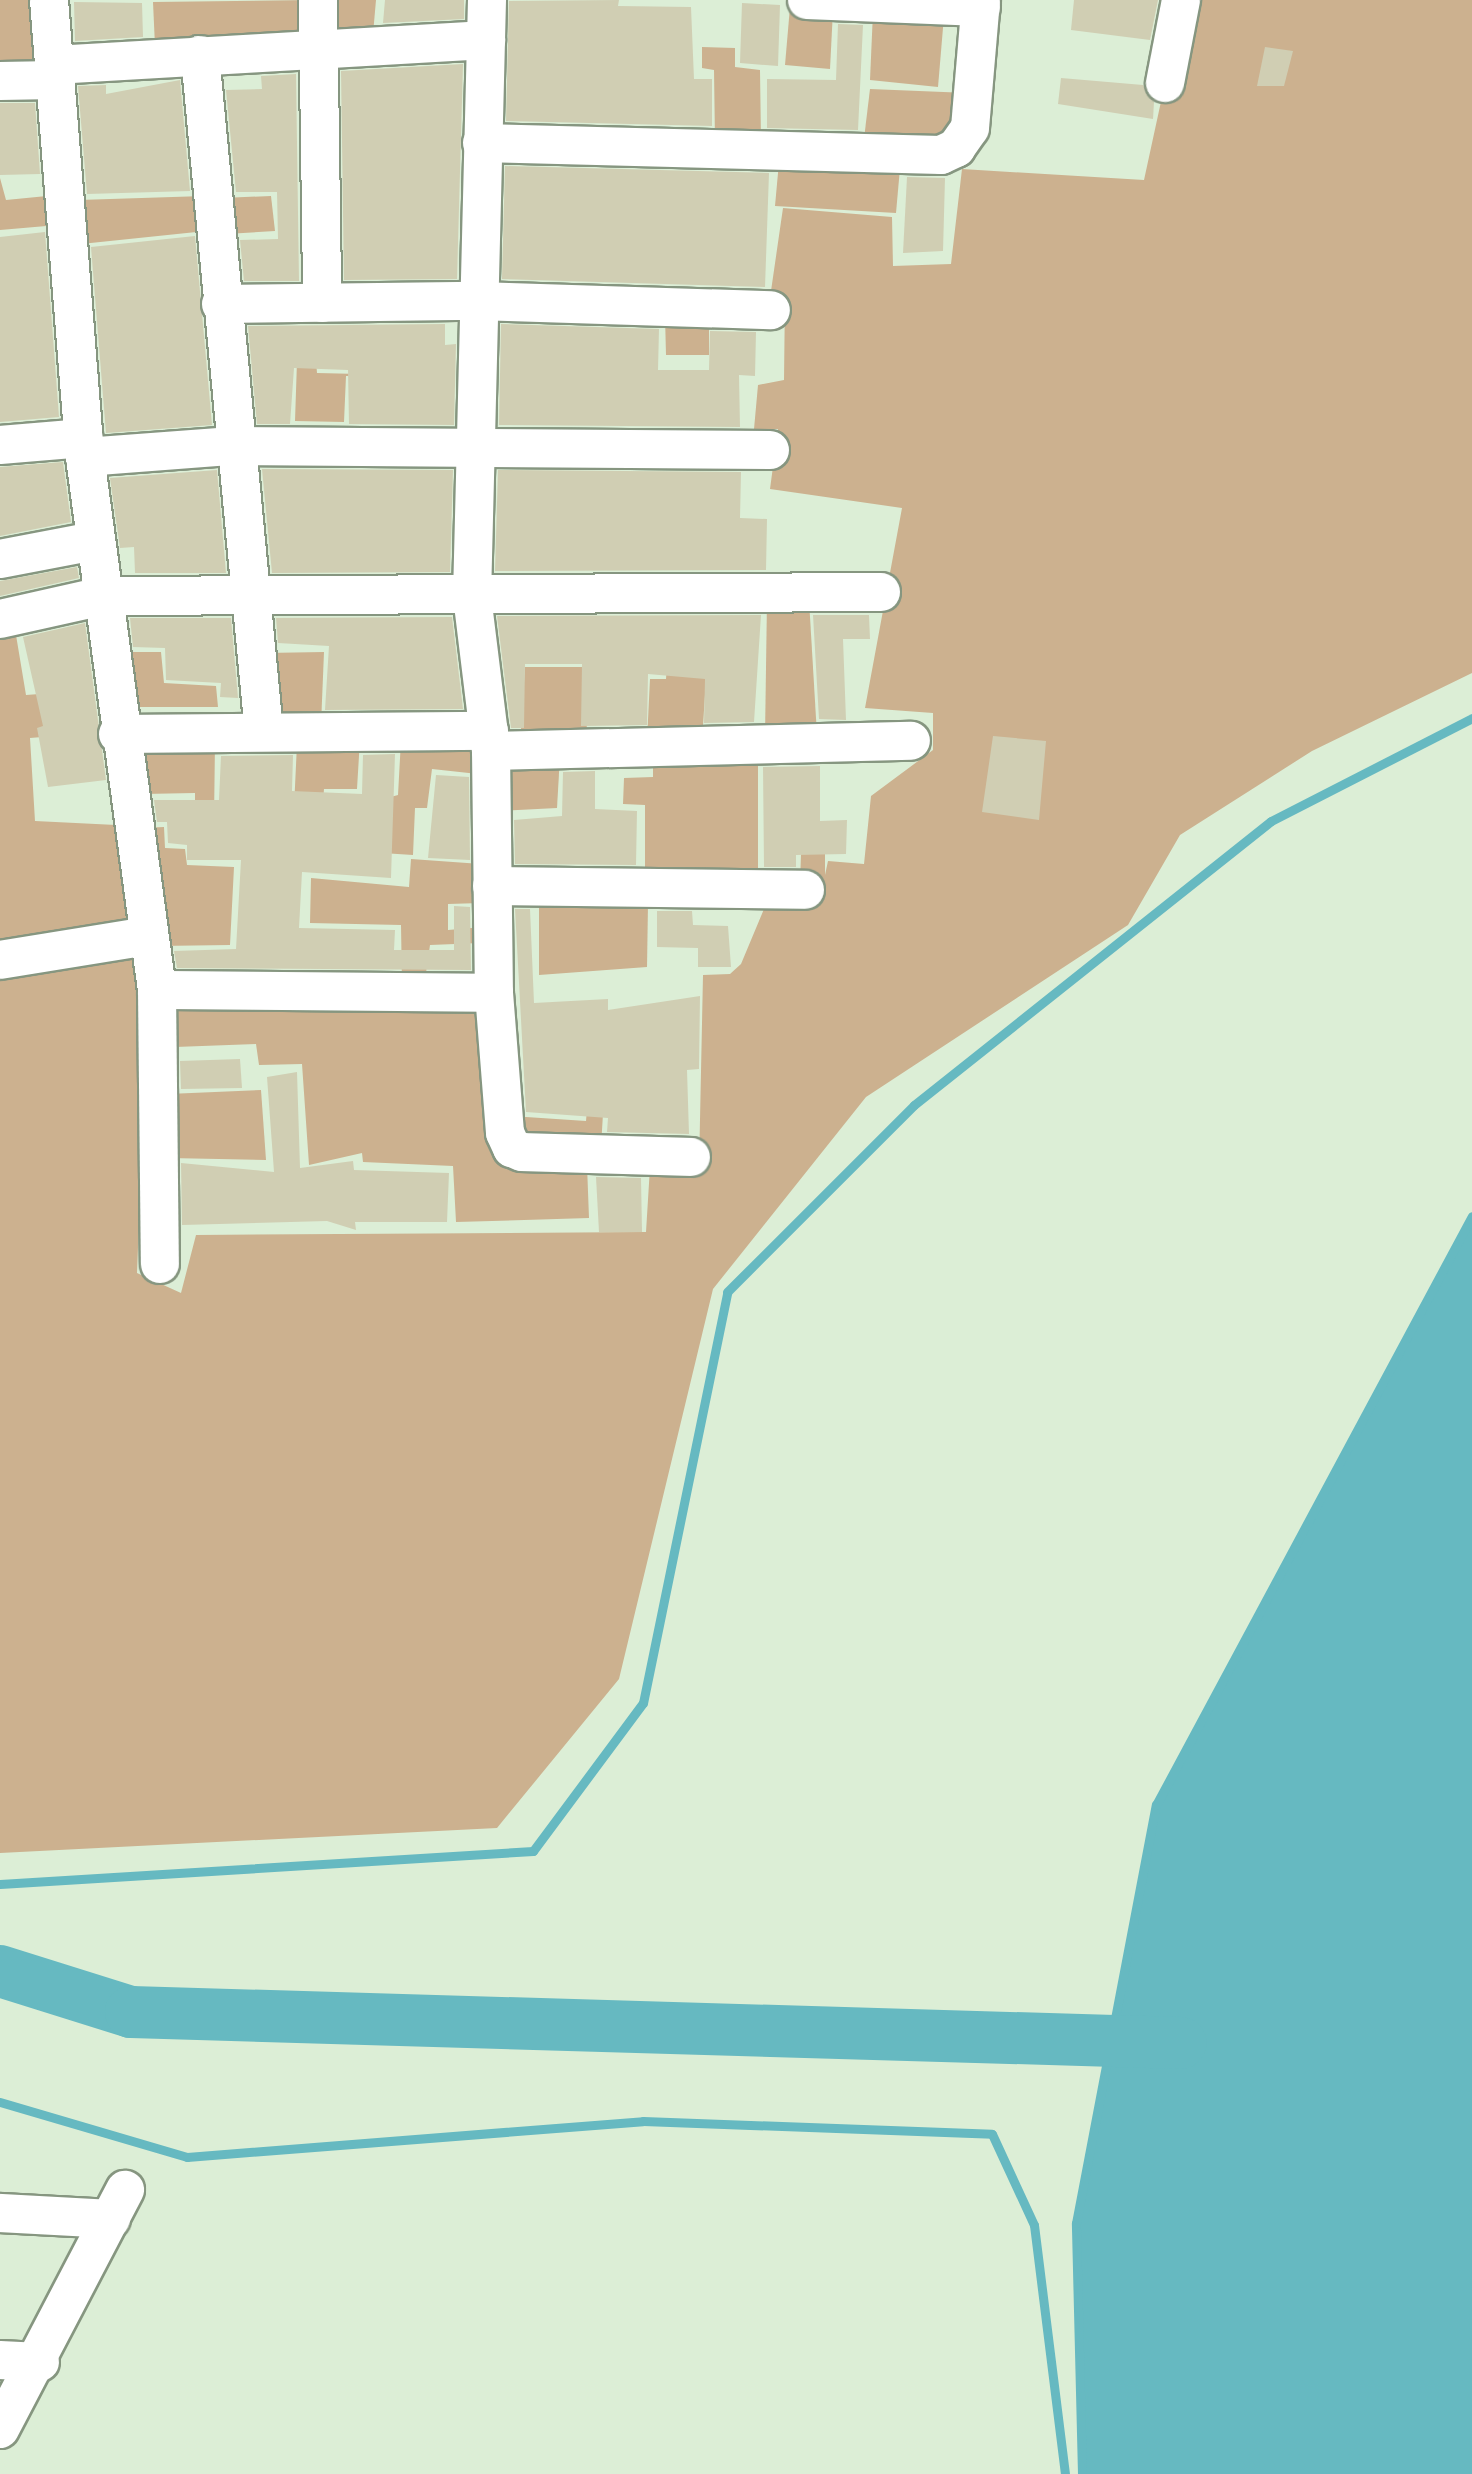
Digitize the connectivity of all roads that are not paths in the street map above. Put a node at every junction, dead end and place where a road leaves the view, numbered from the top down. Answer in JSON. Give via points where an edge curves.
{"nodes":[{"id":1,"x":50,"y":0,"type":"edge"},
{"id":2,"x":318,"y":0,"type":"edge"},
{"id":3,"x":487,"y":0,"type":"edge"},
{"id":4,"x":807,"y":0,"type":"edge"},
{"id":5,"x":1181,"y":0,"type":"edge"},
{"id":6,"x":981,"y":4,"type":"edge"},
{"id":7,"x":486,"y":40,"type":"junction"},
{"id":8,"x":319,"y":49,"type":"junction"},
{"id":9,"x":200,"y":55,"type":"junction"},
{"id":10,"x":55,"y":73,"type":"junction"},
{"id":11,"x":0,"y":81,"type":"edge"},
{"id":12,"x":1166,"y":83,"type":"dead end"},
{"id":13,"x":482,"y":143,"type":"junction"},
{"id":14,"x":477,"y":302,"type":"junction"},
{"id":15,"x":221,"y":304,"type":"junction"},
{"id":16,"x":322,"y":304,"type":"junction"},
{"id":17,"x":771,"y":310,"type":"dead end"},
{"id":18,"x":0,"y":444,"type":"edge"},
{"id":19,"x":233,"y":446,"type":"junction"},
{"id":20,"x":474,"y":447,"type":"junction"},
{"id":21,"x":84,"y":448,"type":"junction"},
{"id":22,"x":770,"y":450,"type":"dead end"},
{"id":23,"x":94,"y":541,"type":"junction"},
{"id":24,"x":0,"y":559,"type":"edge"},
{"id":25,"x":881,"y":592,"type":"dead end"},
{"id":26,"x":103,"y":596,"type":"junction"},
{"id":27,"x":248,"y":596,"type":"junction"},
{"id":28,"x":472,"y":596,"type":"junction"},
{"id":29,"x":0,"y":619,"type":"edge"},
{"id":30,"x":264,"y":732,"type":"junction"},
{"id":31,"x":118,"y":734,"type":"junction"},
{"id":32,"x":490,"y":741,"type":"junction"},
{"id":33,"x":911,"y":741,"type":"dead end"},
{"id":34,"x":492,"y":886,"type":"junction"},
{"id":35,"x":806,"y":890,"type":"dead end"},
{"id":36,"x":149,"y":936,"type":"junction"},
{"id":37,"x":0,"y":960,"type":"edge"},
{"id":38,"x":157,"y":990,"type":"junction"},
{"id":39,"x":494,"y":992,"type":"junction"},
{"id":40,"x":691,"y":1157,"type":"dead end"},
{"id":41,"x":160,"y":1264,"type":"dead end"},
{"id":42,"x":0,"y":2213,"type":"edge"},
{"id":43,"x":0,"y":2360,"type":"edge"},
{"id":44,"x":40,"y":2362,"type":"junction"},
{"id":45,"x":0,"y":2428,"type":"edge"}],
"edges":[{"from":1,"to":10,"type":"street"},
{"from":2,"to":8,"type":"street"},
{"from":3,"to":7,"type":"street"},
{"from":4,"to":6,"type":"street"},
{"from":5,"to":12,"type":"street"},
{"from":6,"to":13,"type":"street","via":[[970,128],[956,148],[941,154]]},
{"from":7,"to":8,"type":"street"},
{"from":7,"to":13,"type":"street"},
{"from":8,"to":9,"type":"street"},
{"from":8,"to":16,"type":"street"},
{"from":9,"to":10,"type":"street"},
{"from":9,"to":15,"type":"street"},
{"from":10,"to":11,"type":"street"},
{"from":10,"to":21,"type":"street"},
{"from":13,"to":14,"type":"street"},
{"from":14,"to":16,"type":"street"},
{"from":14,"to":17,"type":"street"},
{"from":14,"to":20,"type":"street"},
{"from":15,"to":16,"type":"street"},
{"from":15,"to":19,"type":"street"},
{"from":18,"to":21,"type":"street"},
{"from":19,"to":20,"type":"street"},
{"from":19,"to":21,"type":"street"},
{"from":19,"to":27,"type":"street"},
{"from":20,"to":22,"type":"street"},
{"from":20,"to":28,"type":"street"},
{"from":21,"to":23,"type":"street"},
{"from":23,"to":24,"type":"street"},
{"from":23,"to":26,"type":"street"},
{"from":25,"to":28,"type":"street"},
{"from":26,"to":27,"type":"street"},
{"from":26,"to":29,"type":"street"},
{"from":26,"to":31,"type":"street"},
{"from":27,"to":28,"type":"street"},
{"from":27,"to":30,"type":"street"},
{"from":28,"to":32,"type":"street"},
{"from":30,"to":31,"type":"street"},
{"from":30,"to":32,"type":"street"},
{"from":31,"to":36,"type":"street"},
{"from":32,"to":33,"type":"street"},
{"from":32,"to":34,"type":"street"},
{"from":34,"to":35,"type":"street"},
{"from":34,"to":39,"type":"street"},
{"from":36,"to":37,"type":"street"},
{"from":36,"to":38,"type":"street"},
{"from":38,"to":39,"type":"street"},
{"from":38,"to":41,"type":"street"},
{"from":39,"to":40,"type":"street","via":[[512,1148]]},
{"from":42,"to":44,"type":"street","via":[[118,2205]]},
{"from":43,"to":44,"type":"street"},
{"from":44,"to":45,"type":"street"}]}
